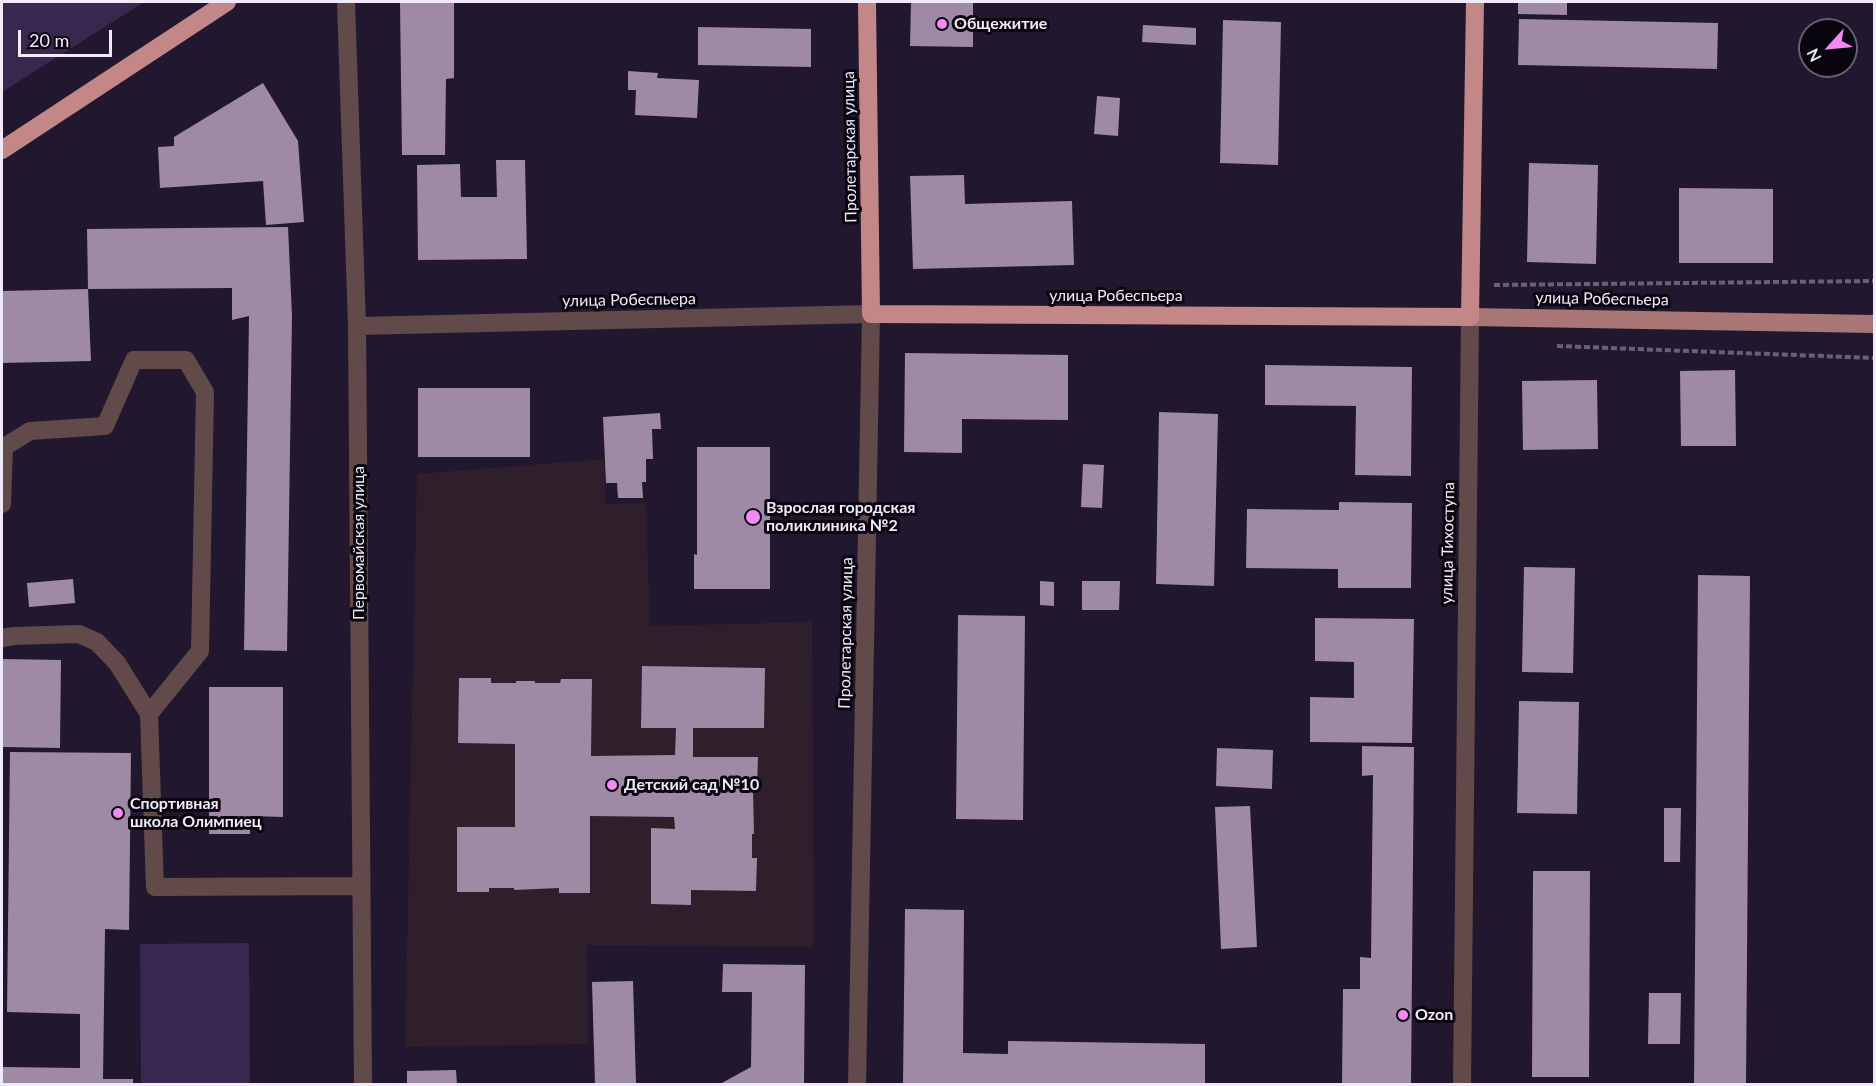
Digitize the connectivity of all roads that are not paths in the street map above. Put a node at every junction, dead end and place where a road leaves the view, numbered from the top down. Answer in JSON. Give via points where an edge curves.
{"nodes":[{"id":1,"x":227,"y":2,"type":"edge"},
{"id":2,"x":346,"y":2,"type":"edge"},
{"id":3,"x":867,"y":2,"type":"edge"},
{"id":4,"x":1475,"y":2,"type":"edge"},
{"id":5,"x":2,"y":150,"type":"edge"},
{"id":6,"x":871,"y":314,"type":"junction"},
{"id":7,"x":1470,"y":316,"type":"junction"},
{"id":8,"x":1875,"y":324,"type":"edge"},
{"id":9,"x":357,"y":326,"type":"junction"},
{"id":10,"x":2,"y":504,"type":"edge"},
{"id":11,"x":2,"y":638,"type":"edge"},
{"id":12,"x":149,"y":714,"type":"junction"},
{"id":13,"x":361,"y":886,"type":"junction"},
{"id":14,"x":363,"y":1084,"type":"edge"},
{"id":15,"x":857,"y":1084,"type":"edge"},
{"id":16,"x":1462,"y":1084,"type":"edge"}],
"edges":[{"from":1,"to":5,"type":"highway"},
{"from":2,"to":9,"type":"street","name":"Первомайская улица"},
{"from":3,"to":6,"type":"highway","name":"Пролетарская улица"},
{"from":4,"to":7,"type":"highway","name":"улица Тихоступа"},
{"from":6,"to":7,"type":"highway","name":"улица Робеспьера"},
{"from":6,"to":9,"type":"street","name":"улица Робеспьера"},
{"from":6,"to":15,"type":"street","name":"Пролетарская улица"},
{"from":7,"to":8,"type":"main road","name":"улица Робеспьера"},
{"from":7,"to":16,"type":"street","name":"улица Тихоступа"},
{"from":9,"to":13,"type":"street","name":"Первомайская улица"},
{"from":10,"to":12,"type":"street","via":[[4,447],[30,431],[105,426],[134,360],[186,360],[205,392],[200,651]]},
{"from":11,"to":12,"type":"street","via":[[80,634],[97,642],[117,663]]},
{"from":12,"to":13,"type":"street","via":[[155,887]]},
{"from":13,"to":14,"type":"street","name":"Первомайская улица"}]}
